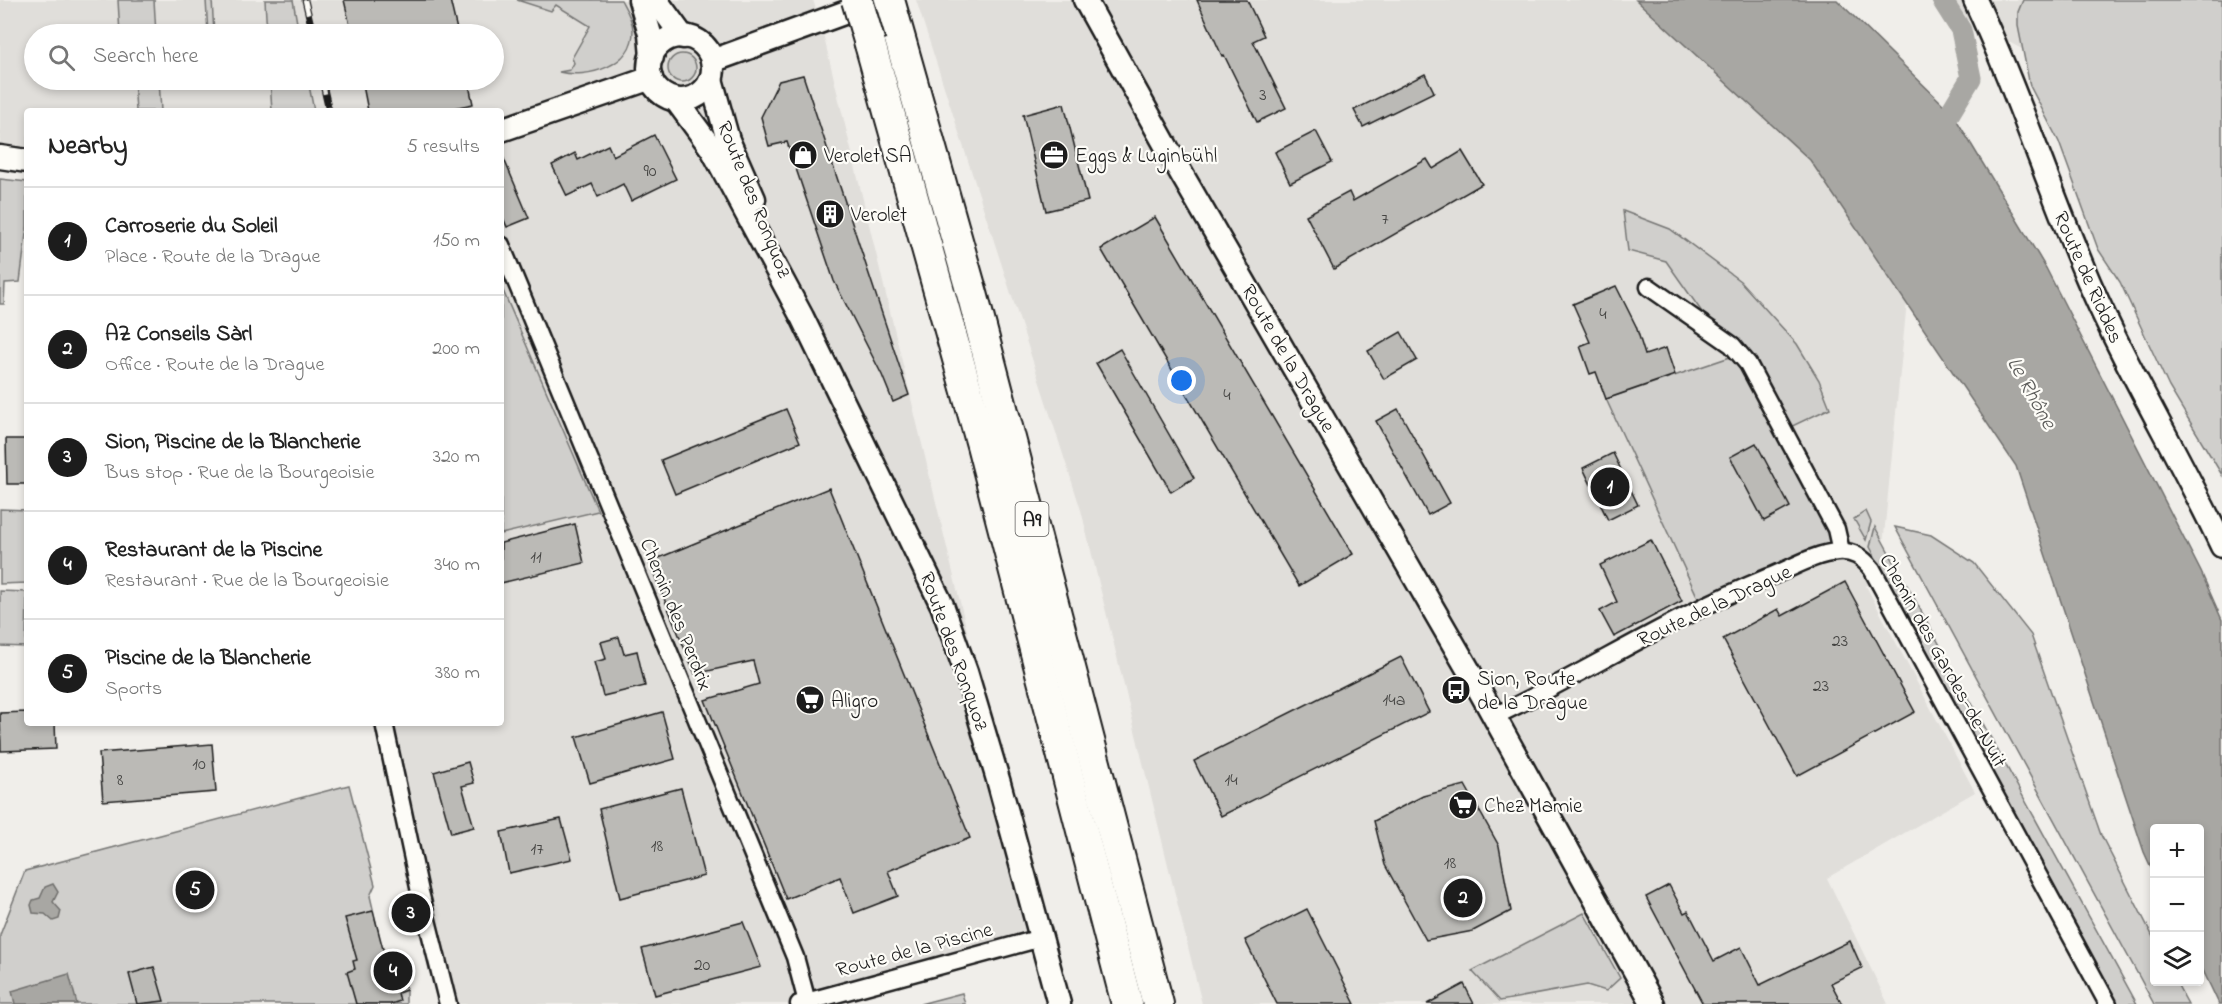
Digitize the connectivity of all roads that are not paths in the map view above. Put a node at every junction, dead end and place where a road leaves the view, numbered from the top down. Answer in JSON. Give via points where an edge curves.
{"nodes":[{"id":1,"x":640,"y":0,"type":"edge"},
{"id":2,"x":656,"y":0,"type":"edge"},
{"id":3,"x":857,"y":0,"type":"edge"},
{"id":4,"x":881,"y":0,"type":"edge"},
{"id":5,"x":889,"y":0,"type":"edge"},
{"id":6,"x":1085,"y":0,"type":"edge"},
{"id":7,"x":1975,"y":0,"type":"edge"},
{"id":8,"x":683,"y":37,"type":"junction"},
{"id":9,"x":652,"y":68,"type":"junction"},
{"id":10,"x":711,"y":70,"type":"junction"},
{"id":11,"x":676,"y":100,"type":"junction"},
{"id":12,"x":504,"y":129,"type":"edge"},
{"id":13,"x":0,"y":157,"type":"edge"},
{"id":14,"x":24,"y":161,"type":"edge"},
{"id":15,"x":504,"y":252,"type":"edge"},
{"id":16,"x":1649,"y":287,"type":"dead end"},
{"id":17,"x":802,"y":317,"type":"junction"},
{"id":18,"x":2222,"y":546,"type":"edge"},
{"id":19,"x":1841,"y":551,"type":"junction"},
{"id":20,"x":1495,"y":716,"type":"junction"},
{"id":21,"x":385,"y":726,"type":"edge"},
{"id":22,"x":1041,"y":938,"type":"junction"},
{"id":23,"x":803,"y":1003,"type":"edge"},
{"id":24,"x":448,"y":1004,"type":"edge"},
{"id":25,"x":1059,"y":1004,"type":"edge"},
{"id":26,"x":1127,"y":1004,"type":"edge"},
{"id":27,"x":1158,"y":1004,"type":"edge"},
{"id":28,"x":1653,"y":1004,"type":"edge"},
{"id":29,"x":2108,"y":1004,"type":"edge"}],
"edges":[{"from":1,"to":9,"type":"street","via":[[650,34]]},
{"from":2,"to":8,"type":"street"},
{"from":3,"to":26,"type":"highway","number":"A9","bridge":true,"via":[[979,434]]},
{"from":4,"to":10,"type":"street"},
{"from":5,"to":27,"type":"highway","number":"A9","via":[[979,319]]},
{"from":6,"to":20,"type":"street","name":"Route de la Drague"},
{"from":7,"to":18,"type":"street","name":"Route de Riddes","via":[[2090,284]]},
{"from":8,"to":9,"type":"street","via":[[667,40]]},
{"from":8,"to":10,"type":"street","via":[[700,42],[708,51]]},
{"from":9,"to":11,"type":"street","via":[[661,92]]},
{"from":9,"to":12,"type":"street"},
{"from":10,"to":11,"type":"street","via":[[697,96]]},
{"from":10,"to":17,"type":"street","name":"Route des Ronquoz","via":[[728,140]]},
{"from":11,"to":17,"type":"street","name":"Route des Ronquoz","via":[[712,149]]},
{"from":13,"to":14,"type":"street"},
{"from":15,"to":23,"type":"street","name":"Chemin des Perdrix","via":[[795,957]]},
{"from":16,"to":19,"type":"street","via":[[1732,345],[1748,364],[1836,529]]},
{"from":17,"to":22,"type":"street","name":"Route des Ronquoz","via":[[942,605],[966,672]]},
{"from":19,"to":20,"type":"street","name":"Route de la Drague","via":[[1803,563],[1688,614]]},
{"from":19,"to":29,"type":"street","name":"Chemin des Gardes-de-Nuit","via":[[1857,555],[1872,570]]},
{"from":20,"to":28,"type":"street","name":"Route de la Drague"},
{"from":21,"to":24,"type":"street"},
{"from":22,"to":23,"type":"street","name":"Route de la Piscine"},
{"from":22,"to":25,"type":"street","name":"Route des Ronquoz"}]}
